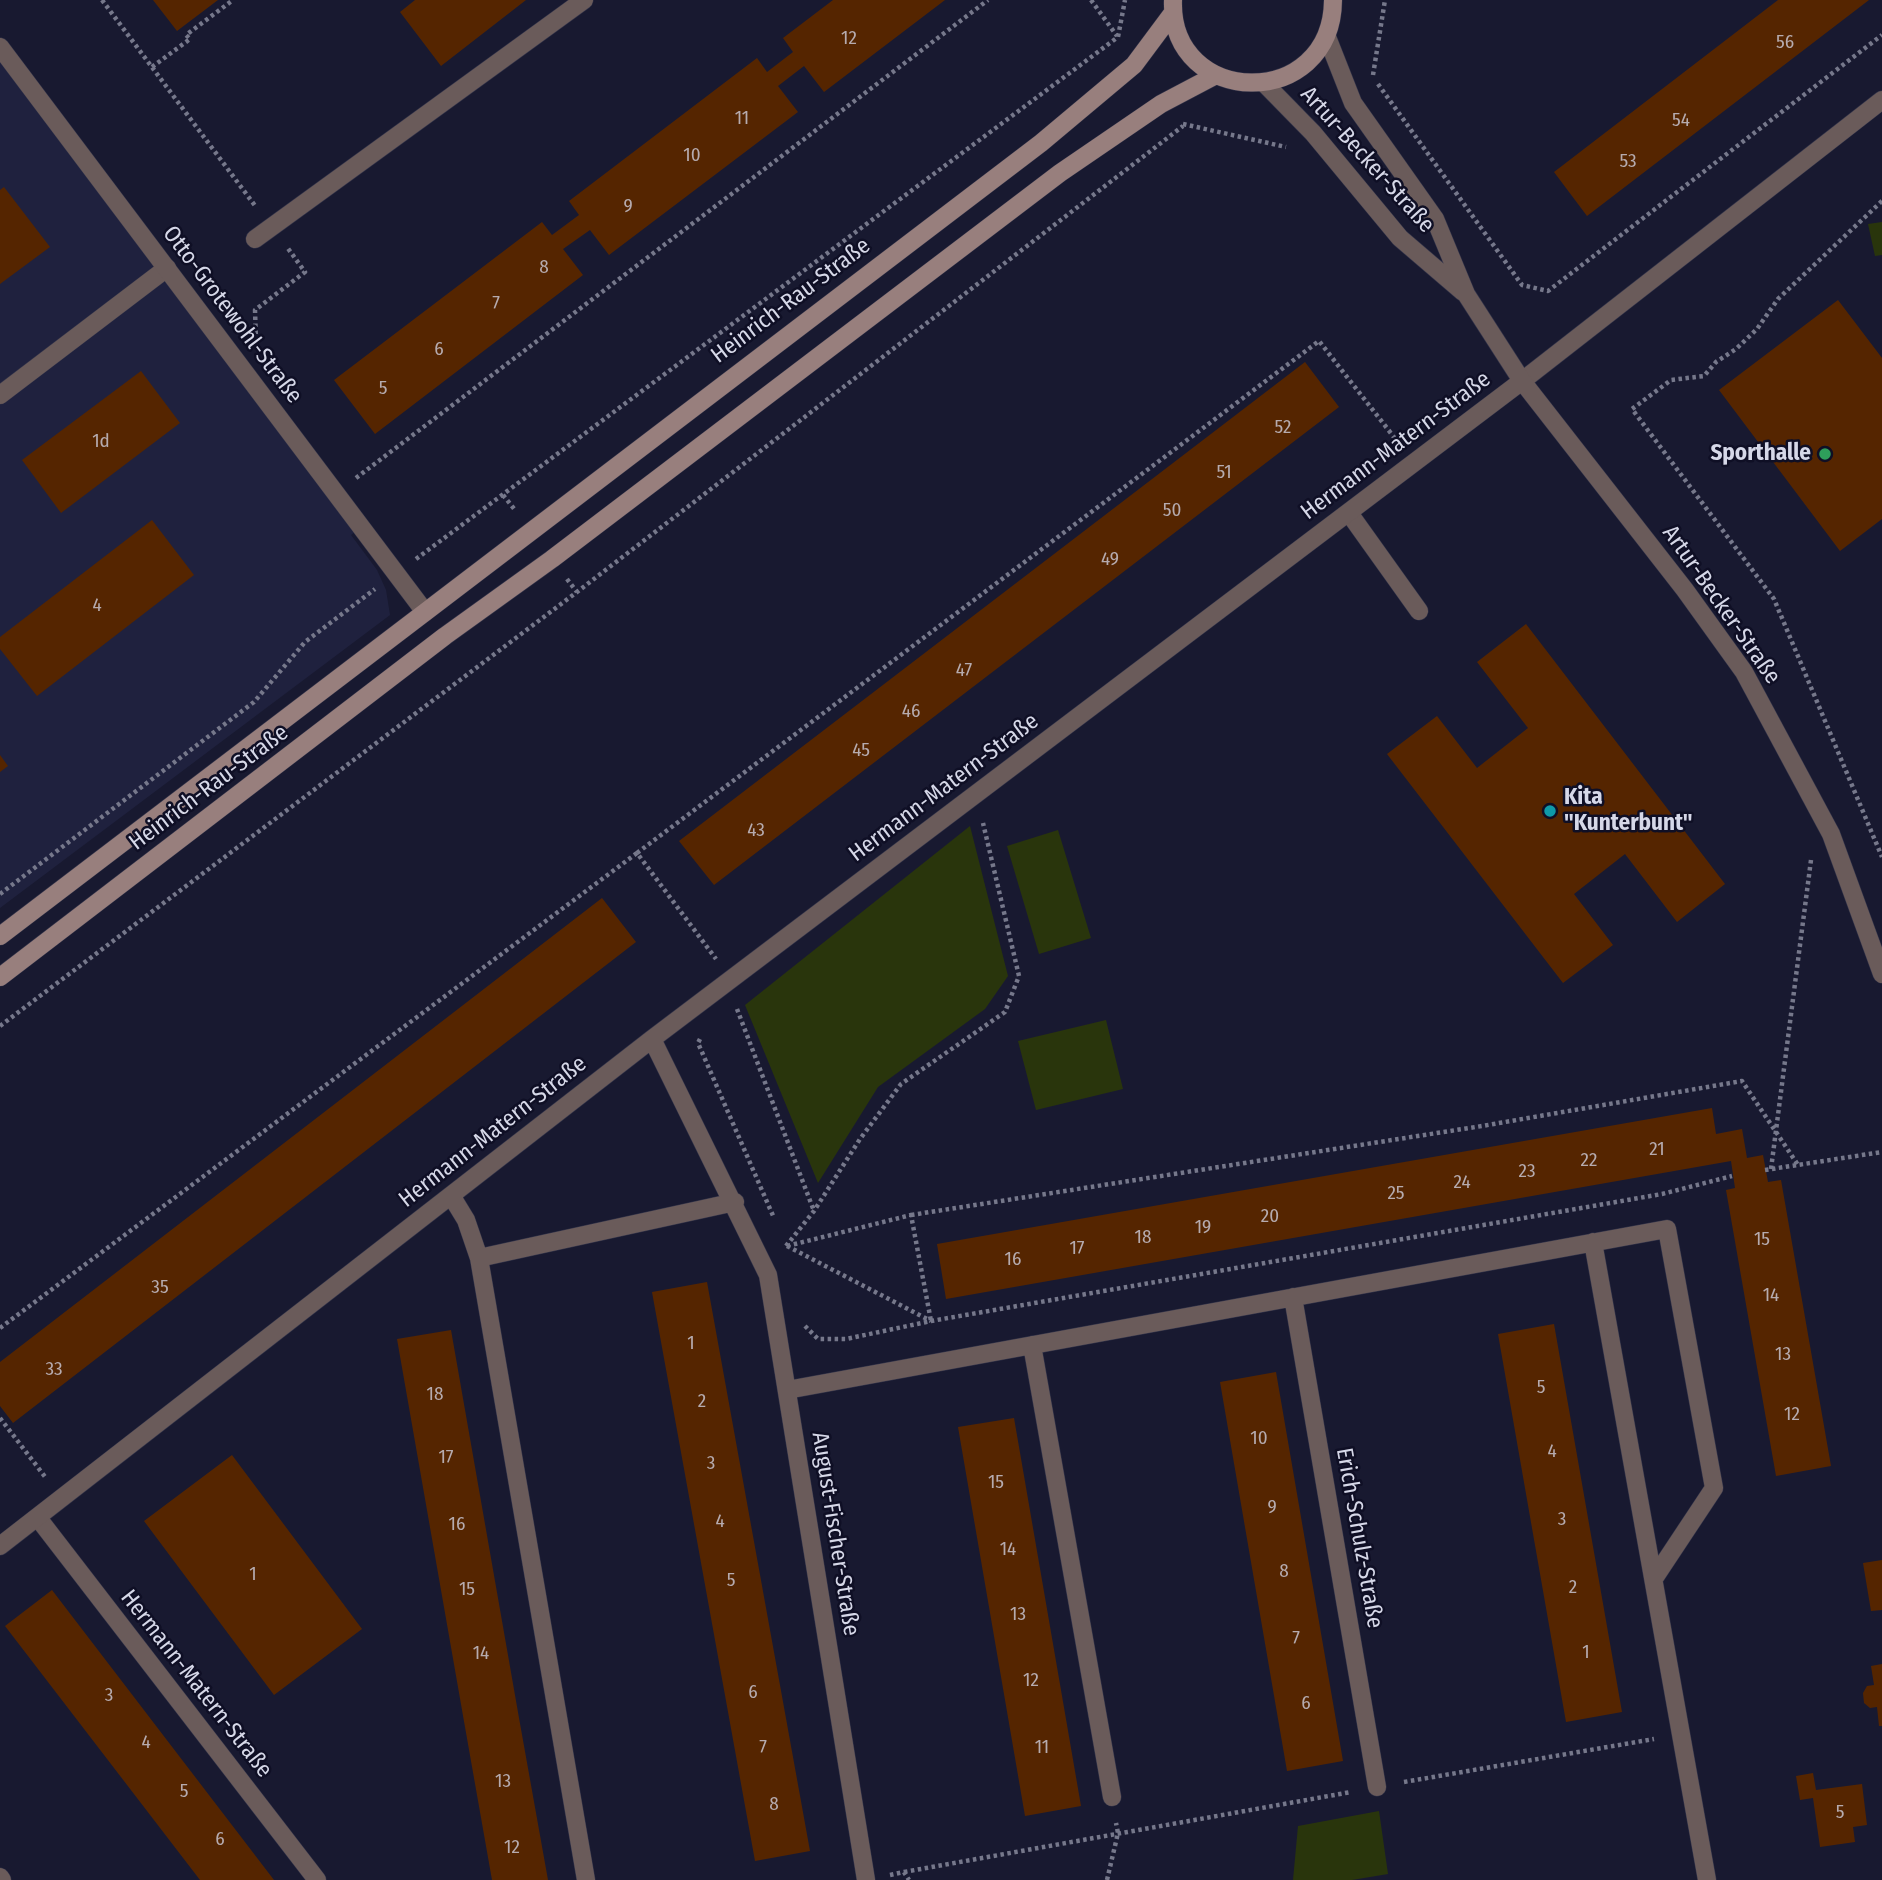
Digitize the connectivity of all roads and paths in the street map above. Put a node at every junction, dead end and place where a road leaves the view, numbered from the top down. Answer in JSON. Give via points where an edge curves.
{"nodes":[{"id":1,"x":102,"y":0,"type":"edge"},
{"id":2,"x":233,"y":0,"type":"edge"},
{"id":3,"x":584,"y":0,"type":"edge"},
{"id":4,"x":988,"y":0,"type":"edge"},
{"id":5,"x":1091,"y":0,"type":"edge"},
{"id":6,"x":1125,"y":0,"type":"edge"},
{"id":7,"x":1333,"y":0,"type":"edge"},
{"id":8,"x":1172,"y":7,"type":"edge"},
{"id":9,"x":1882,"y":35,"type":"edge"},
{"id":10,"x":1118,"y":37,"type":"junction"},
{"id":11,"x":1326,"y":37,"type":"junction"},
{"id":12,"x":0,"y":47,"type":"edge"},
{"id":13,"x":152,"y":67,"type":"junction"},
{"id":14,"x":1216,"y":75,"type":"junction"},
{"id":15,"x":1373,"y":77,"type":"dead end"},
{"id":16,"x":1265,"y":84,"type":"junction"},
{"id":17,"x":1882,"y":100,"type":"edge"},
{"id":18,"x":1184,"y":125,"type":"dead end"},
{"id":19,"x":1882,"y":201,"type":"edge"},
{"id":20,"x":272,"y":227,"type":"junction"},
{"id":21,"x":255,"y":239,"type":"dead end"},
{"id":22,"x":167,"y":268,"type":"junction"},
{"id":23,"x":1466,"y":294,"type":"junction"},
{"id":24,"x":257,"y":351,"type":"dead end"},
{"id":25,"x":1522,"y":381,"type":"junction"},
{"id":26,"x":0,"y":395,"type":"edge"},
{"id":27,"x":1414,"y":464,"type":"junction"},
{"id":28,"x":347,"y":468,"type":"dead end"},
{"id":29,"x":1349,"y":513,"type":"junction"},
{"id":30,"x":396,"y":574,"type":"junction"},
{"id":31,"x":1419,"y":611,"type":"dead end"},
{"id":32,"x":425,"y":612,"type":"junction"},
{"id":33,"x":445,"y":636,"type":"junction"},
{"id":34,"x":976,"y":795,"type":"junction"},
{"id":35,"x":1811,"y":852,"type":"dead end"},
{"id":36,"x":637,"y":853,"type":"junction"},
{"id":37,"x":1882,"y":857,"type":"edge"},
{"id":38,"x":0,"y":894,"type":"edge"},
{"id":39,"x":0,"y":936,"type":"edge"},
{"id":40,"x":1882,"y":974,"type":"edge"},
{"id":41,"x":0,"y":977,"type":"edge"},
{"id":42,"x":732,"y":980,"type":"junction"},
{"id":43,"x":733,"y":998,"type":"dead end"},
{"id":44,"x":0,"y":1026,"type":"edge"},
{"id":45,"x":702,"y":1035,"type":"dead end"},
{"id":46,"x":652,"y":1039,"type":"junction"},
{"id":47,"x":1775,"y":1132,"type":"junction"},
{"id":48,"x":1882,"y":1152,"type":"edge"},
{"id":49,"x":1798,"y":1166,"type":"junction"},
{"id":50,"x":1732,"y":1176,"type":"dead end"},
{"id":51,"x":452,"y":1197,"type":"junction"},
{"id":52,"x":735,"y":1202,"type":"junction"},
{"id":53,"x":814,"y":1211,"type":"junction"},
{"id":54,"x":911,"y":1215,"type":"junction"},
{"id":55,"x":775,"y":1220,"type":"dead end"},
{"id":56,"x":780,"y":1233,"type":"dead end"},
{"id":57,"x":1593,"y":1242,"type":"junction"},
{"id":58,"x":786,"y":1246,"type":"junction"},
{"id":59,"x":480,"y":1258,"type":"junction"},
{"id":60,"x":789,"y":1258,"type":"dead end"},
{"id":61,"x":1293,"y":1297,"type":"junction"},
{"id":62,"x":803,"y":1317,"type":"dead end"},
{"id":63,"x":931,"y":1321,"type":"junction"},
{"id":64,"x":0,"y":1328,"type":"edge"},
{"id":65,"x":1032,"y":1345,"type":"junction"},
{"id":66,"x":787,"y":1390,"type":"junction"},
{"id":67,"x":0,"y":1418,"type":"edge"},
{"id":68,"x":63,"y":1499,"type":"junction"},
{"id":69,"x":38,"y":1518,"type":"junction"},
{"id":70,"x":0,"y":1546,"type":"edge"},
{"id":71,"x":1655,"y":1577,"type":"junction"},
{"id":72,"x":1663,"y":1737,"type":"dead end"},
{"id":73,"x":1377,"y":1787,"type":"junction"},
{"id":74,"x":1112,"y":1797,"type":"joint"},
{"id":75,"x":1118,"y":1833,"type":"junction"},
{"id":76,"x":904,"y":1872,"type":"dead end"},
{"id":77,"x":317,"y":1880,"type":"edge"},
{"id":78,"x":586,"y":1880,"type":"edge"},
{"id":79,"x":866,"y":1880,"type":"edge"},
{"id":80,"x":1107,"y":1880,"type":"edge"},
{"id":81,"x":1707,"y":1880,"type":"edge"}],
"edges":[{"from":1,"to":13,"type":"path"},
{"from":2,"to":13,"type":"path"},
{"from":3,"to":20,"type":"street"},
{"from":4,"to":28,"type":"path","via":[[355,479]]},
{"from":5,"to":10,"type":"path"},
{"from":6,"to":10,"type":"path"},
{"from":7,"to":11,"type":"main road"},
{"from":8,"to":14,"type":"main road","via":[[1180,39],[1195,60]]},
{"from":8,"to":32,"type":"main road","name":"Heinrich-Rau-Straße","via":[[1134,65],[1041,143]]},
{"from":9,"to":15,"type":"path","via":[[1548,291],[1522,285]]},
{"from":10,"to":30,"type":"path"},
{"from":11,"to":16,"type":"main road","via":[[1311,59],[1290,75]]},
{"from":11,"to":23,"type":"street","name":"Artur-Becker-Straße","via":[[1353,103],[1435,219]]},
{"from":12,"to":22,"type":"street","name":"Otto-Grotewohl-Straße"},
{"from":13,"to":20,"type":"path"},
{"from":14,"to":16,"type":"main road","via":[[1240,83]]},
{"from":14,"to":33,"type":"main road","name":"Heinrich-Rau-Straße","via":[[1161,104],[1060,173]]},
{"from":16,"to":23,"type":"street","name":"Artur-Becker-Straße","via":[[1313,133],[1400,238]]},
{"from":17,"to":25,"type":"street","name":"Hermann-Matern-Straße"},
{"from":18,"to":44,"type":"path","via":[[577,592]]},
{"from":19,"to":37,"type":"path","via":[[1778,299],[1757,329],[1704,376],[1671,380],[1632,409],[1773,598]]},
{"from":20,"to":21,"type":"street"},
{"from":20,"to":24,"type":"path","via":[[305,272],[255,310]]},
{"from":22,"to":26,"type":"street"},
{"from":22,"to":30,"type":"street","name":"Otto-Grotewohl-Straße"},
{"from":23,"to":25,"type":"street","name":"Artur-Becker-Straße"},
{"from":25,"to":27,"type":"street","name":"Hermann-Matern-Straße"},
{"from":25,"to":40,"type":"street","name":"Artur-Becker-Straße","via":[[1744,672],[1831,834]]},
{"from":27,"to":29,"type":"street","name":"Hermann-Matern-Straße"},
{"from":27,"to":36,"type":"path","via":[[1319,341]]},
{"from":29,"to":31,"type":"street"},
{"from":29,"to":34,"type":"street","name":"Hermann-Matern-Straße"},
{"from":30,"to":32,"type":"street","name":"Otto-Grotewohl-Straße"},
{"from":30,"to":38,"type":"path","via":[[305,642],[254,702]]},
{"from":32,"to":33,"type":"main road"},
{"from":32,"to":39,"type":"main road","name":"Heinrich-Rau-Straße"},
{"from":33,"to":41,"type":"main road","name":"Heinrich-Rau-Straße"},
{"from":34,"to":42,"type":"street","name":"Hermann-Matern-Straße"},
{"from":34,"to":53,"type":"path","via":[[1019,976],[1005,1012],[901,1084]]},
{"from":35,"to":47,"type":"path"},
{"from":36,"to":42,"type":"path"},
{"from":36,"to":64,"type":"path"},
{"from":42,"to":46,"type":"street","name":"Hermann-Matern-Straße"},
{"from":43,"to":53,"type":"path"},
{"from":45,"to":55,"type":"path","via":[[698,1043]]},
{"from":46,"to":51,"type":"street","name":"Hermann-Matern-Straße"},
{"from":46,"to":52,"type":"street","name":"August-Fischer-Straße"},
{"from":47,"to":49,"type":"path"},
{"from":47,"to":49,"type":"path","via":[[1768,1170]]},
{"from":47,"to":54,"type":"path","via":[[1742,1081]]},
{"from":48,"to":49,"type":"path"},
{"from":50,"to":63,"type":"path","via":[[1662,1194]]},
{"from":51,"to":59,"type":"street"},
{"from":51,"to":68,"type":"street","name":"Hermann-Matern-Straße"},
{"from":52,"to":59,"type":"street"},
{"from":52,"to":66,"type":"street","name":"August-Fischer-Straße","via":[[768,1275]]},
{"from":53,"to":58,"type":"path"},
{"from":54,"to":58,"type":"path"},
{"from":54,"to":63,"type":"path"},
{"from":56,"to":58,"type":"path"},
{"from":57,"to":61,"type":"street"},
{"from":57,"to":71,"type":"street"},
{"from":57,"to":71,"type":"street","via":[[1667,1228],[1714,1488]]},
{"from":58,"to":60,"type":"path"},
{"from":58,"to":63,"type":"path"},
{"from":59,"to":78,"type":"street"},
{"from":61,"to":65,"type":"street"},
{"from":61,"to":73,"type":"street","name":"Erich-Schulz-Straße"},
{"from":62,"to":63,"type":"path","via":[[806,1329],[818,1339],[846,1339]]},
{"from":65,"to":66,"type":"street"},
{"from":65,"to":74,"type":"street"},
{"from":66,"to":79,"type":"street","name":"August-Fischer-Straße"},
{"from":67,"to":68,"type":"path"},
{"from":68,"to":69,"type":"street","name":"Hermann-Matern-Straße"},
{"from":69,"to":70,"type":"street","name":"Hermann-Matern-Straße"},
{"from":69,"to":77,"type":"street","name":"Hermann-Matern-Straße"},
{"from":71,"to":81,"type":"street"},
{"from":72,"to":73,"type":"path"},
{"from":73,"to":75,"type":"path"},
{"from":74,"to":75,"type":"path"},
{"from":75,"to":76,"type":"path"},
{"from":75,"to":80,"type":"path"}]}
